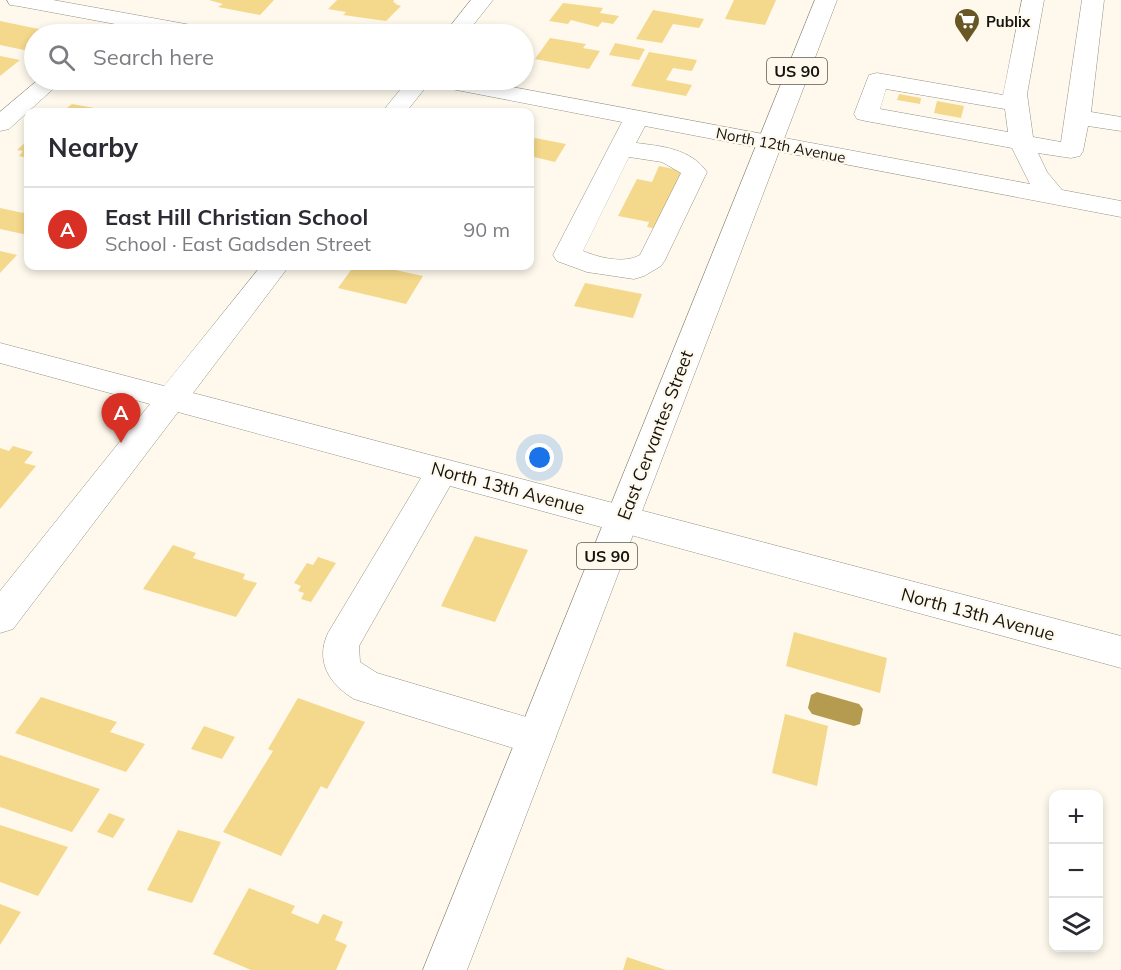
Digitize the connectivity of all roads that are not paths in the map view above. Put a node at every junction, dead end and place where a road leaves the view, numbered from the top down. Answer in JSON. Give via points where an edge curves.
{"nodes":[{"id":1,"x":18,"y":0,"type":"edge"},
{"id":2,"x":144,"y":0,"type":"edge"},
{"id":3,"x":482,"y":0,"type":"edge"},
{"id":4,"x":826,"y":0,"type":"edge"},
{"id":5,"x":1033,"y":0,"type":"edge"},
{"id":6,"x":1093,"y":0,"type":"edge"},
{"id":7,"x":121,"y":19,"type":"junction"},
{"id":8,"x":115,"y":24,"type":"edge"},
{"id":9,"x":148,"y":24,"type":"edge"},
{"id":10,"x":463,"y":24,"type":"edge"},
{"id":11,"x":39,"y":90,"type":"edge"},
{"id":12,"x":412,"y":90,"type":"edge"},
{"id":13,"x":494,"y":90,"type":"edge"},
{"id":14,"x":1016,"y":104,"type":"junction"},
{"id":15,"x":397,"y":108,"type":"edge"},
{"id":16,"x":637,"y":117,"type":"junction"},
{"id":17,"x":1078,"y":117,"type":"junction"},
{"id":18,"x":0,"y":124,"type":"edge"},
{"id":19,"x":1121,"y":124,"type":"edge"},
{"id":20,"x":770,"y":143,"type":"junction"},
{"id":21,"x":622,"y":148,"type":"junction"},
{"id":22,"x":1024,"y":149,"type":"junction"},
{"id":23,"x":992,"y":185,"type":"junction"},
{"id":24,"x":1053,"y":196,"type":"junction"},
{"id":25,"x":1121,"y":209,"type":"edge"},
{"id":26,"x":272,"y":270,"type":"edge"},
{"id":27,"x":0,"y":353,"type":"edge"},
{"id":28,"x":172,"y":398,"type":"junction"},
{"id":29,"x":442,"y":470,"type":"junction"},
{"id":30,"x":621,"y":519,"type":"junction"},
{"id":31,"x":0,"y":618,"type":"edge"},
{"id":32,"x":1121,"y":652,"type":"edge"},
{"id":33,"x":536,"y":737,"type":"junction"},
{"id":34,"x":445,"y":970,"type":"edge"}],
"edges":[{"from":1,"to":7,"type":"street"},
{"from":2,"to":7,"type":"street"},
{"from":3,"to":10,"type":"street"},
{"from":4,"to":20,"type":"street","name":"East Cervantes Street","number":"US 90"},
{"from":5,"to":14,"type":"street"},
{"from":6,"to":17,"type":"street"},
{"from":7,"to":8,"type":"street"},
{"from":7,"to":9,"type":"street"},
{"from":11,"to":18,"type":"street"},
{"from":12,"to":15,"type":"street"},
{"from":13,"to":16,"type":"street","name":"North 12th Avenue"},
{"from":14,"to":22,"type":"street"},
{"from":14,"to":22,"type":"street","via":[[878,80],[866,114]]},
{"from":16,"to":20,"type":"street","name":"North 12th Avenue"},
{"from":16,"to":21,"type":"street"},
{"from":17,"to":19,"type":"street"},
{"from":17,"to":22,"type":"street","via":[[1071,151]]},
{"from":20,"to":23,"type":"street","name":"North 12th Avenue"},
{"from":20,"to":30,"type":"street","name":"East Cervantes Street","number":"US 90"},
{"from":21,"to":21,"type":"street","via":[[674,158],[694,172],[651,260],[634,270],[587,263],[567,255]]},
{"from":22,"to":23,"type":"street","via":[[1016,168]]},
{"from":22,"to":24,"type":"street","via":[[1032,171]]},
{"from":23,"to":24,"type":"street","name":"North 12th Avenue"},
{"from":24,"to":25,"type":"street","name":"North 12th Avenue"},
{"from":26,"to":28,"type":"street"},
{"from":27,"to":28,"type":"street","name":"North 13th Avenue"},
{"from":28,"to":29,"type":"street","name":"North 13th Avenue"},
{"from":28,"to":31,"type":"street"},
{"from":29,"to":30,"type":"street","name":"North 13th Avenue"},
{"from":29,"to":33,"type":"street","via":[[341,644],[341,664],[347,676],[367,687]]},
{"from":30,"to":32,"type":"street","name":"North 13th Avenue"},
{"from":30,"to":33,"type":"street","name":"East Cervantes Street","number":"US 90"},
{"from":33,"to":34,"type":"street","name":"East Cervantes Street","number":"US 90"}]}
